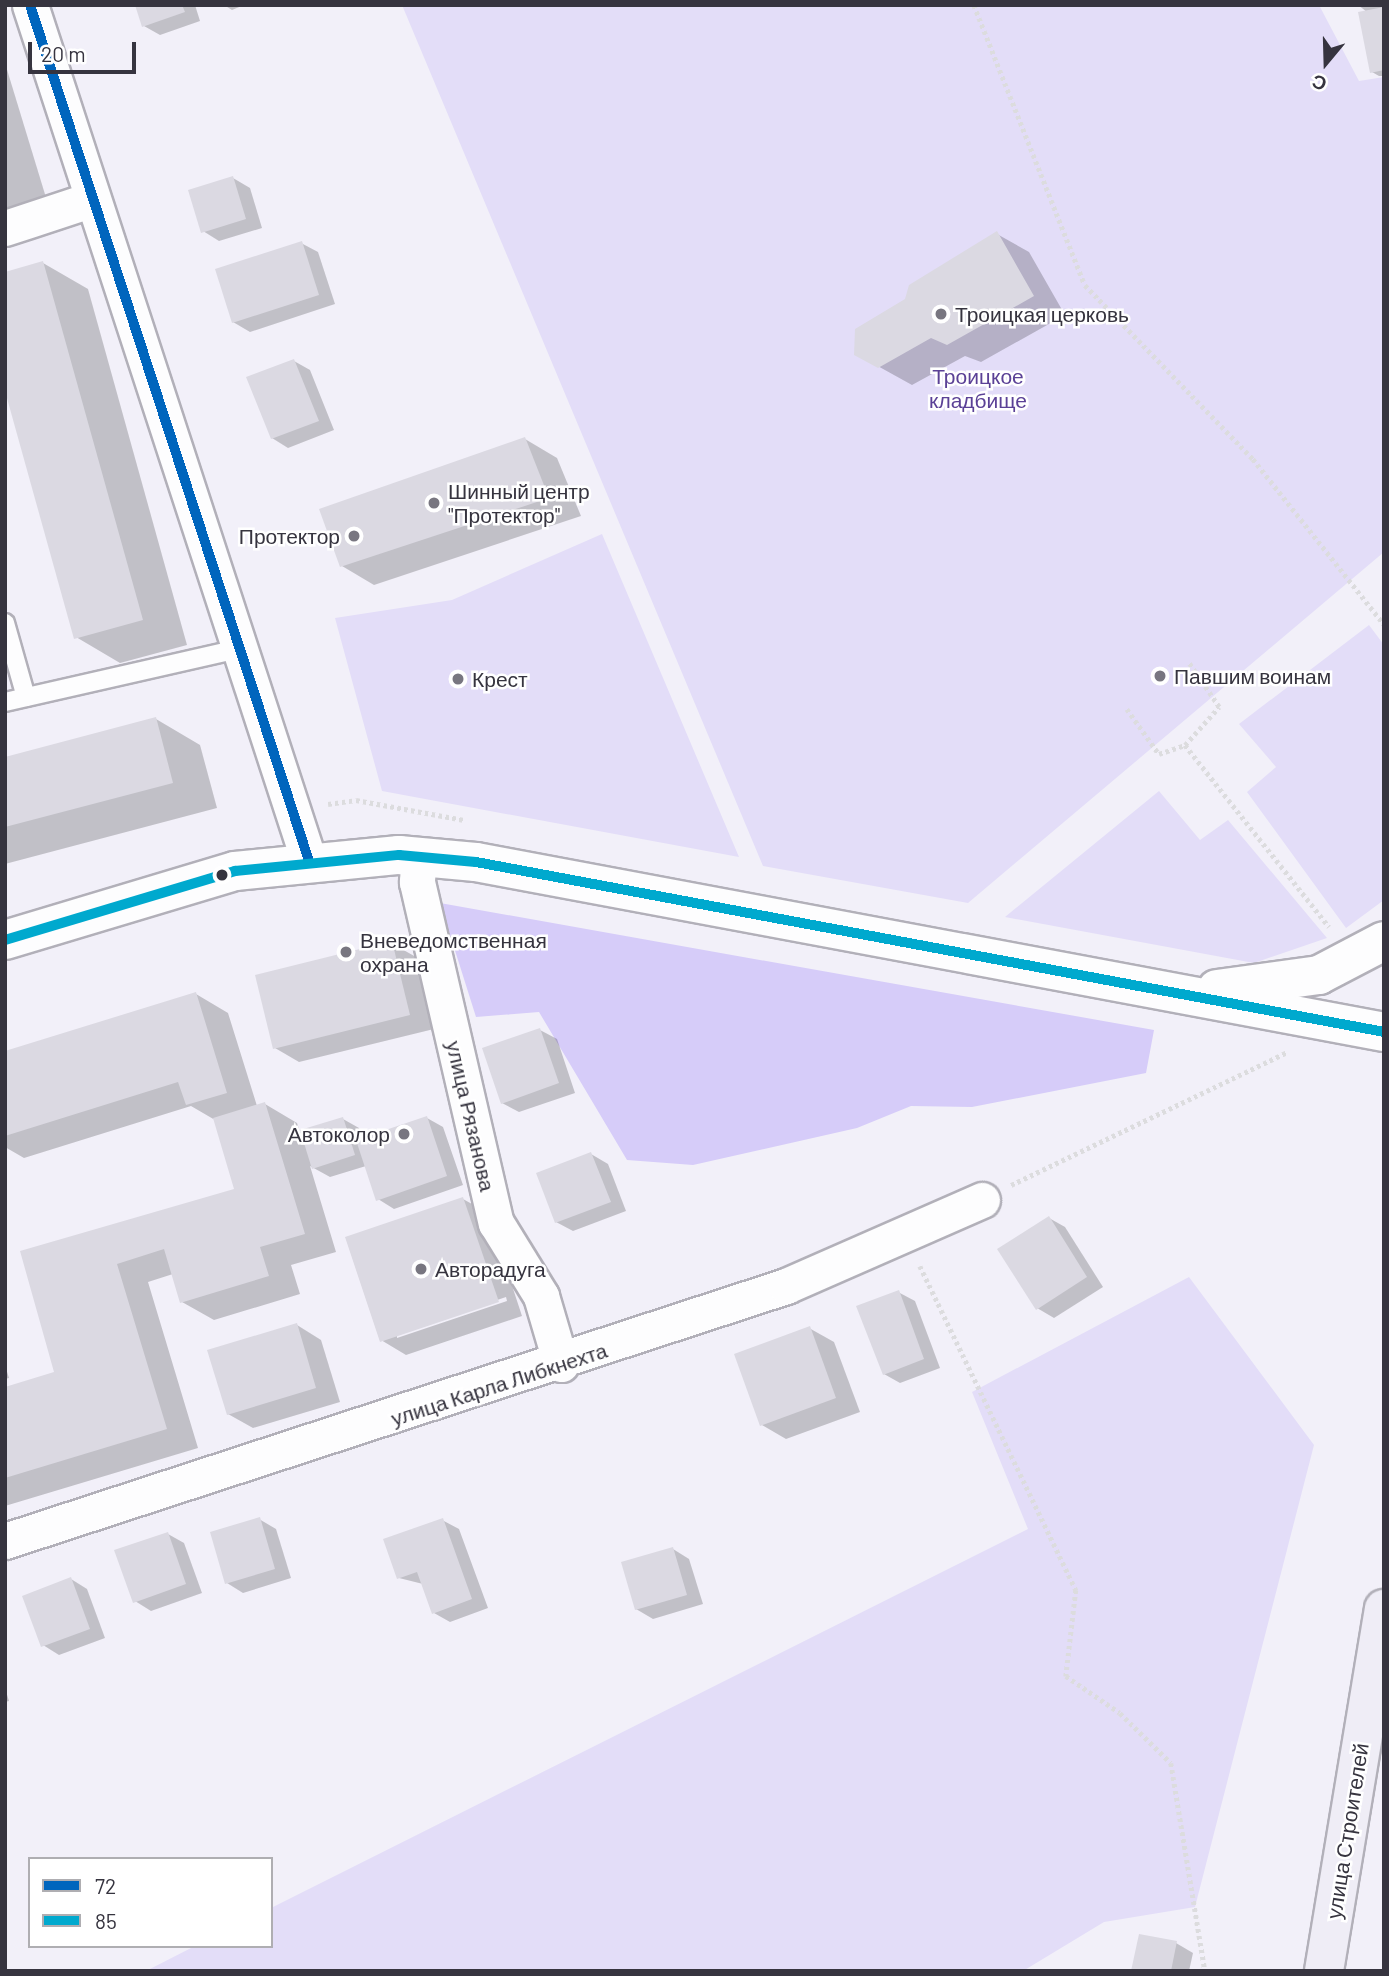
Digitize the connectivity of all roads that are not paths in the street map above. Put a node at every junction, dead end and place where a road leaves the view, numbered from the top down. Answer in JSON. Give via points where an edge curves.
{"nodes":[{"id":1,"x":30,"y":5,"type":"edge"},
{"id":2,"x":90,"y":200,"type":"junction"},
{"id":3,"x":5,"y":228,"type":"edge"},
{"id":4,"x":5,"y":624,"type":"edge"},
{"id":5,"x":239,"y":649,"type":"junction"},
{"id":6,"x":26,"y":697,"type":"junction"},
{"id":7,"x":5,"y":702,"type":"edge"},
{"id":8,"x":419,"y":857,"type":"junction"},
{"id":9,"x":309,"y":861,"type":"junction"},
{"id":10,"x":5,"y":940,"type":"edge"},
{"id":11,"x":1384,"y":941,"type":"edge"},
{"id":12,"x":1183,"y":994,"type":"junction"},
{"id":13,"x":1384,"y":1032,"type":"edge"},
{"id":14,"x":982,"y":1199,"type":"road end"},
{"id":15,"x":561,"y":1364,"type":"junction"},
{"id":16,"x":5,"y":1541,"type":"edge"},
{"id":17,"x":1384,"y":1609,"type":"edge"},
{"id":18,"x":1324,"y":1971,"type":"edge"}],
"edges":[{"from":1,"to":2,"type":"street"},
{"from":2,"to":3,"type":"street"},
{"from":2,"to":5,"type":"street"},
{"from":4,"to":6,"type":"lane"},
{"from":5,"to":6,"type":"lane"},
{"from":5,"to":9,"type":"street"},
{"from":6,"to":7,"type":"lane"},
{"from":8,"to":9,"type":"main road"},
{"from":8,"to":12,"type":"main road"},
{"from":8,"to":15,"type":"street","name":"улица Рязанова","via":[[417,882],[496,1223],[541,1296]]},
{"from":9,"to":10,"type":"main road","via":[[235,871]]},
{"from":11,"to":12,"type":"main road","via":[[1319,975]]},
{"from":12,"to":13,"type":"main road"},
{"from":14,"to":15,"type":"street","name":"улица Карла Либкнехта","via":[[786,1286]]},
{"from":15,"to":16,"type":"street","name":"улица Карла Либкнехта"},
{"from":17,"to":18,"type":"main road","name":"улица Строителей"}]}
